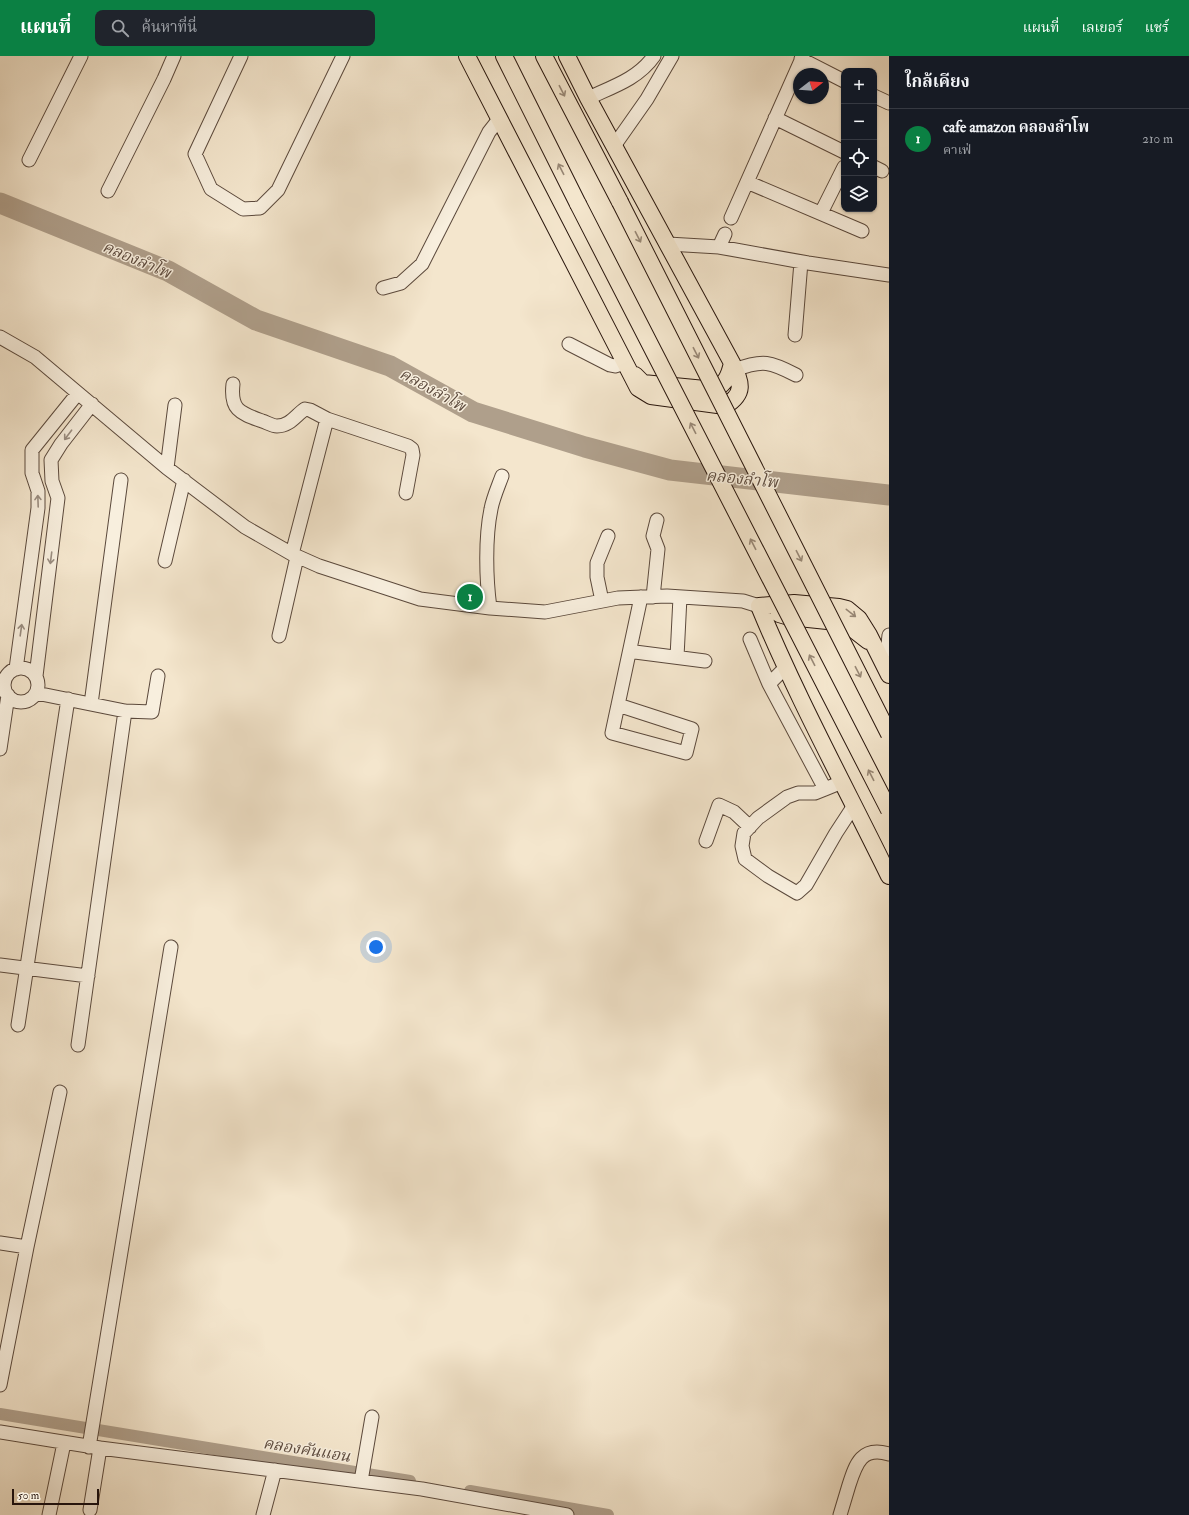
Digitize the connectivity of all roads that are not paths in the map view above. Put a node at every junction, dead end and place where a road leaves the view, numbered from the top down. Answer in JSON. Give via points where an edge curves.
{"nodes":[{"id":1,"x":81,"y":56,"type":"edge"},
{"id":2,"x":174,"y":56,"type":"edge"},
{"id":3,"x":241,"y":56,"type":"edge"},
{"id":4,"x":343,"y":56,"type":"edge"},
{"id":5,"x":467,"y":56,"type":"edge"},
{"id":6,"x":504,"y":56,"type":"edge"},
{"id":7,"x":544,"y":56,"type":"edge"},
{"id":8,"x":567,"y":56,"type":"edge"},
{"id":9,"x":654,"y":56,"type":"edge"},
{"id":10,"x":672,"y":56,"type":"edge"},
{"id":11,"x":802,"y":58,"type":"edge"},
{"id":12,"x":841,"y":79,"type":"edge"},
{"id":13,"x":588,"y":98,"type":"junction"},
{"id":14,"x":500,"y":118,"type":"junction"},
{"id":15,"x":775,"y":118,"type":"junction"},
{"id":16,"x":614,"y":146,"type":"junction"},
{"id":17,"x":841,"y":151,"type":"edge"},
{"id":18,"x":29,"y":160,"type":"dead end"},
{"id":19,"x":841,"y":174,"type":"edge"},
{"id":20,"x":747,"y":182,"type":"junction"},
{"id":21,"x":108,"y":191,"type":"dead end"},
{"id":22,"x":821,"y":213,"type":"junction"},
{"id":23,"x":731,"y":218,"type":"dead end"},
{"id":24,"x":862,"y":232,"type":"dead end"},
{"id":25,"x":725,"y":234,"type":"dead end"},
{"id":26,"x":668,"y":244,"type":"junction"},
{"id":27,"x":719,"y":247,"type":"junction"},
{"id":28,"x":801,"y":262,"type":"junction"},
{"id":29,"x":889,"y":275,"type":"edge"},
{"id":30,"x":383,"y":288,"type":"dead end"},
{"id":31,"x":795,"y":335,"type":"dead end"},
{"id":32,"x":0,"y":337,"type":"edge"},
{"id":33,"x":569,"y":344,"type":"dead end"},
{"id":34,"x":626,"y":366,"type":"junction"},
{"id":35,"x":734,"y":367,"type":"junction"},
{"id":36,"x":796,"y":375,"type":"dead end"},
{"id":37,"x":233,"y":384,"type":"dead end"},
{"id":38,"x":78,"y":393,"type":"junction"},
{"id":39,"x":92,"y":404,"type":"junction"},
{"id":40,"x":175,"y":405,"type":"dead end"},
{"id":41,"x":327,"y":419,"type":"junction"},
{"id":42,"x":167,"y":468,"type":"junction"},
{"id":43,"x":502,"y":476,"type":"dead end"},
{"id":44,"x":121,"y":480,"type":"dead end"},
{"id":45,"x":184,"y":480,"type":"junction"},
{"id":46,"x":406,"y":492,"type":"dead end"},
{"id":47,"x":657,"y":520,"type":"dead end"},
{"id":48,"x":608,"y":536,"type":"dead end"},
{"id":49,"x":294,"y":556,"type":"junction"},
{"id":50,"x":166,"y":561,"type":"dead end"},
{"id":51,"x":647,"y":597,"type":"junction"},
{"id":52,"x":680,"y":597,"type":"junction"},
{"id":53,"x":602,"y":601,"type":"junction"},
{"id":54,"x":759,"y":606,"type":"junction"},
{"id":55,"x":490,"y":608,"type":"junction"},
{"id":56,"x":889,"y":635,"type":"edge"},
{"id":57,"x":279,"y":636,"type":"dead end"},
{"id":58,"x":750,"y":639,"type":"dead end"},
{"id":59,"x":635,"y":652,"type":"dead end"},
{"id":60,"x":877,"y":652,"type":"junction"},
{"id":61,"x":677,"y":657,"type":"junction"},
{"id":62,"x":705,"y":661,"type":"dead end"},
{"id":63,"x":786,"y":667,"type":"junction"},
{"id":64,"x":16,"y":669,"type":"junction"},
{"id":65,"x":889,"y":675,"type":"edge"},
{"id":66,"x":36,"y":676,"type":"junction"},
{"id":67,"x":158,"y":676,"type":"dead end"},
{"id":68,"x":770,"y":684,"type":"junction"},
{"id":69,"x":36,"y":693,"type":"junction"},
{"id":70,"x":8,"y":695,"type":"junction"},
{"id":71,"x":68,"y":699,"type":"junction"},
{"id":72,"x":91,"y":704,"type":"junction"},
{"id":73,"x":618,"y":705,"type":"junction"},
{"id":74,"x":125,"y":711,"type":"junction"},
{"id":75,"x":889,"y":734,"type":"edge"},
{"id":76,"x":0,"y":749,"type":"edge"},
{"id":77,"x":842,"y":782,"type":"junction"},
{"id":78,"x":825,"y":789,"type":"junction"},
{"id":79,"x":853,"y":807,"type":"junction"},
{"id":80,"x":889,"y":810,"type":"edge"},
{"id":81,"x":750,"y":827,"type":"junction"},
{"id":82,"x":706,"y":841,"type":"dead end"},
{"id":83,"x":889,"y":876,"type":"edge"},
{"id":84,"x":171,"y":948,"type":"dead end"},
{"id":85,"x":0,"y":965,"type":"edge"},
{"id":86,"x":27,"y":968,"type":"junction"},
{"id":87,"x":88,"y":976,"type":"junction"},
{"id":88,"x":18,"y":1025,"type":"dead end"},
{"id":89,"x":78,"y":1045,"type":"dead end"},
{"id":90,"x":60,"y":1092,"type":"dead end"},
{"id":91,"x":0,"y":1243,"type":"edge"},
{"id":92,"x":27,"y":1247,"type":"junction"},
{"id":93,"x":0,"y":1383,"type":"edge"},
{"id":94,"x":372,"y":1417,"type":"dead end"},
{"id":95,"x":0,"y":1432,"type":"edge"},
{"id":96,"x":64,"y":1443,"type":"junction"},
{"id":97,"x":92,"y":1447,"type":"junction"},
{"id":98,"x":889,"y":1454,"type":"edge"},
{"id":99,"x":275,"y":1470,"type":"junction"},
{"id":100,"x":361,"y":1478,"type":"junction"},
{"id":101,"x":90,"y":1510,"type":"dead end"},
{"id":102,"x":49,"y":1515,"type":"edge"},
{"id":103,"x":263,"y":1515,"type":"edge"},
{"id":104,"x":567,"y":1515,"type":"edge"},
{"id":105,"x":840,"y":1515,"type":"edge"}],
"edges":[{"from":1,"to":18,"type":"street"},
{"from":2,"to":21,"type":"street"},
{"from":3,"to":4,"type":"street","via":[[195,154],[211,189],[243,209],[260,208],[278,190]]},
{"from":5,"to":14,"type":"main road"},
{"from":80,"to":6,"type":"main road","one_way":true,"bridge":true},
{"from":7,"to":75,"type":"main road","one_way":true,"bridge":true},
{"from":8,"to":13,"type":"main road"},
{"from":9,"to":13,"type":"street","via":[[628,80]]},
{"from":10,"to":16,"type":"street","via":[[647,99]]},
{"from":11,"to":12,"type":"street"},
{"from":11,"to":15,"type":"street"},
{"from":13,"to":16,"type":"main road"},
{"from":14,"to":30,"type":"street","via":[[489,132],[422,264],[401,283]]},
{"from":14,"to":34,"type":"main road"},
{"from":15,"to":17,"type":"street"},
{"from":15,"to":20,"type":"street"},
{"from":16,"to":26,"type":"main road"},
{"from":19,"to":22,"type":"street"},
{"from":20,"to":22,"type":"street"},
{"from":20,"to":23,"type":"street"},
{"from":22,"to":24,"type":"street"},
{"from":25,"to":27,"type":"street"},
{"from":26,"to":27,"type":"street"},
{"from":26,"to":35,"type":"main road"},
{"from":27,"to":28,"type":"street"},
{"from":28,"to":29,"type":"street"},
{"from":28,"to":31,"type":"street"},
{"from":32,"to":38,"type":"street","via":[[35,357]]},
{"from":33,"to":34,"type":"street","via":[[610,365]]},
{"from":34,"to":35,"type":"main road","via":[[643,382],[714,390],[724,383]]},
{"from":35,"to":36,"type":"street","via":[[768,363]]},
{"from":37,"to":41,"type":"street","via":[[232,396],[236,407],[242,413],[276,426],[295,419],[305,409]]},
{"from":38,"to":39,"type":"street"},
{"from":64,"to":38,"type":"street","one_way":true,"via":[[38,508],[38,491],[32,473],[32,450]]},
{"from":39,"to":42,"type":"street"},
{"from":39,"to":66,"type":"street","one_way":true,"via":[[51,460],[52,480],[58,498]]},
{"from":40,"to":42,"type":"street"},
{"from":41,"to":46,"type":"street","via":[[412,449],[414,455]]},
{"from":41,"to":49,"type":"street"},
{"from":42,"to":45,"type":"street"},
{"from":43,"to":55,"type":"street","via":[[491,507],[488,529],[487,586]]},
{"from":44,"to":72,"type":"street"},
{"from":45,"to":49,"type":"street","via":[[244,527]]},
{"from":45,"to":50,"type":"street"},
{"from":47,"to":51,"type":"street","via":[[653,536],[658,549]]},
{"from":48,"to":53,"type":"street","via":[[597,563]]},
{"from":49,"to":55,"type":"street","via":[[420,600]]},
{"from":49,"to":57,"type":"street"},
{"from":51,"to":52,"type":"street"},
{"from":51,"to":53,"type":"street"},
{"from":51,"to":73,"type":"street"},
{"from":52,"to":54,"type":"street","via":[[743,601]]},
{"from":52,"to":61,"type":"street"},
{"from":53,"to":55,"type":"street","via":[[545,612]]},
{"from":54,"to":60,"type":"main road","via":[[789,617],[837,622],[850,627]]},
{"from":54,"to":63,"type":"main road"},
{"from":56,"to":60,"type":"street","via":[[888,644]]},
{"from":58,"to":68,"type":"street"},
{"from":59,"to":61,"type":"street"},
{"from":60,"to":65,"type":"main road"},
{"from":61,"to":62,"type":"street"},
{"from":63,"to":68,"type":"street"},
{"from":63,"to":77,"type":"main road"},
{"from":64,"to":66,"type":"street","via":[[27,669]]},
{"from":64,"to":70,"type":"street","via":[[11,671],[5,680]]},
{"from":66,"to":69,"type":"street"},
{"from":67,"to":74,"type":"street","via":[[152,712]]},
{"from":68,"to":78,"type":"street"},
{"from":69,"to":70,"type":"street","via":[[22,702]]},
{"from":69,"to":71,"type":"street"},
{"from":70,"to":76,"type":"street"},
{"from":71,"to":72,"type":"street"},
{"from":71,"to":86,"type":"street"},
{"from":72,"to":74,"type":"street"},
{"from":73,"to":73,"type":"street","via":[[612,733],[686,753],[692,729]]},
{"from":74,"to":87,"type":"street"},
{"from":77,"to":78,"type":"street"},
{"from":77,"to":79,"type":"main road"},
{"from":78,"to":81,"type":"street","via":[[787,797]]},
{"from":79,"to":81,"type":"street","via":[[806,885],[796,893],[745,858],[742,846],[744,833]]},
{"from":79,"to":83,"type":"main road"},
{"from":81,"to":82,"type":"street","via":[[734,812],[720,806]]},
{"from":84,"to":97,"type":"street","via":[[95,1404]]},
{"from":85,"to":86,"type":"street"},
{"from":86,"to":87,"type":"street"},
{"from":86,"to":88,"type":"street"},
{"from":87,"to":89,"type":"street"},
{"from":90,"to":92,"type":"street"},
{"from":91,"to":92,"type":"street"},
{"from":92,"to":93,"type":"street"},
{"from":94,"to":100,"type":"street"},
{"from":95,"to":96,"type":"street"},
{"from":96,"to":97,"type":"street"},
{"from":96,"to":102,"type":"street"},
{"from":97,"to":99,"type":"street"},
{"from":97,"to":101,"type":"street"},
{"from":98,"to":105,"type":"street","via":[[870,1453],[858,1460]]},
{"from":99,"to":100,"type":"street"},
{"from":99,"to":103,"type":"street"},
{"from":100,"to":104,"type":"street"}]}
